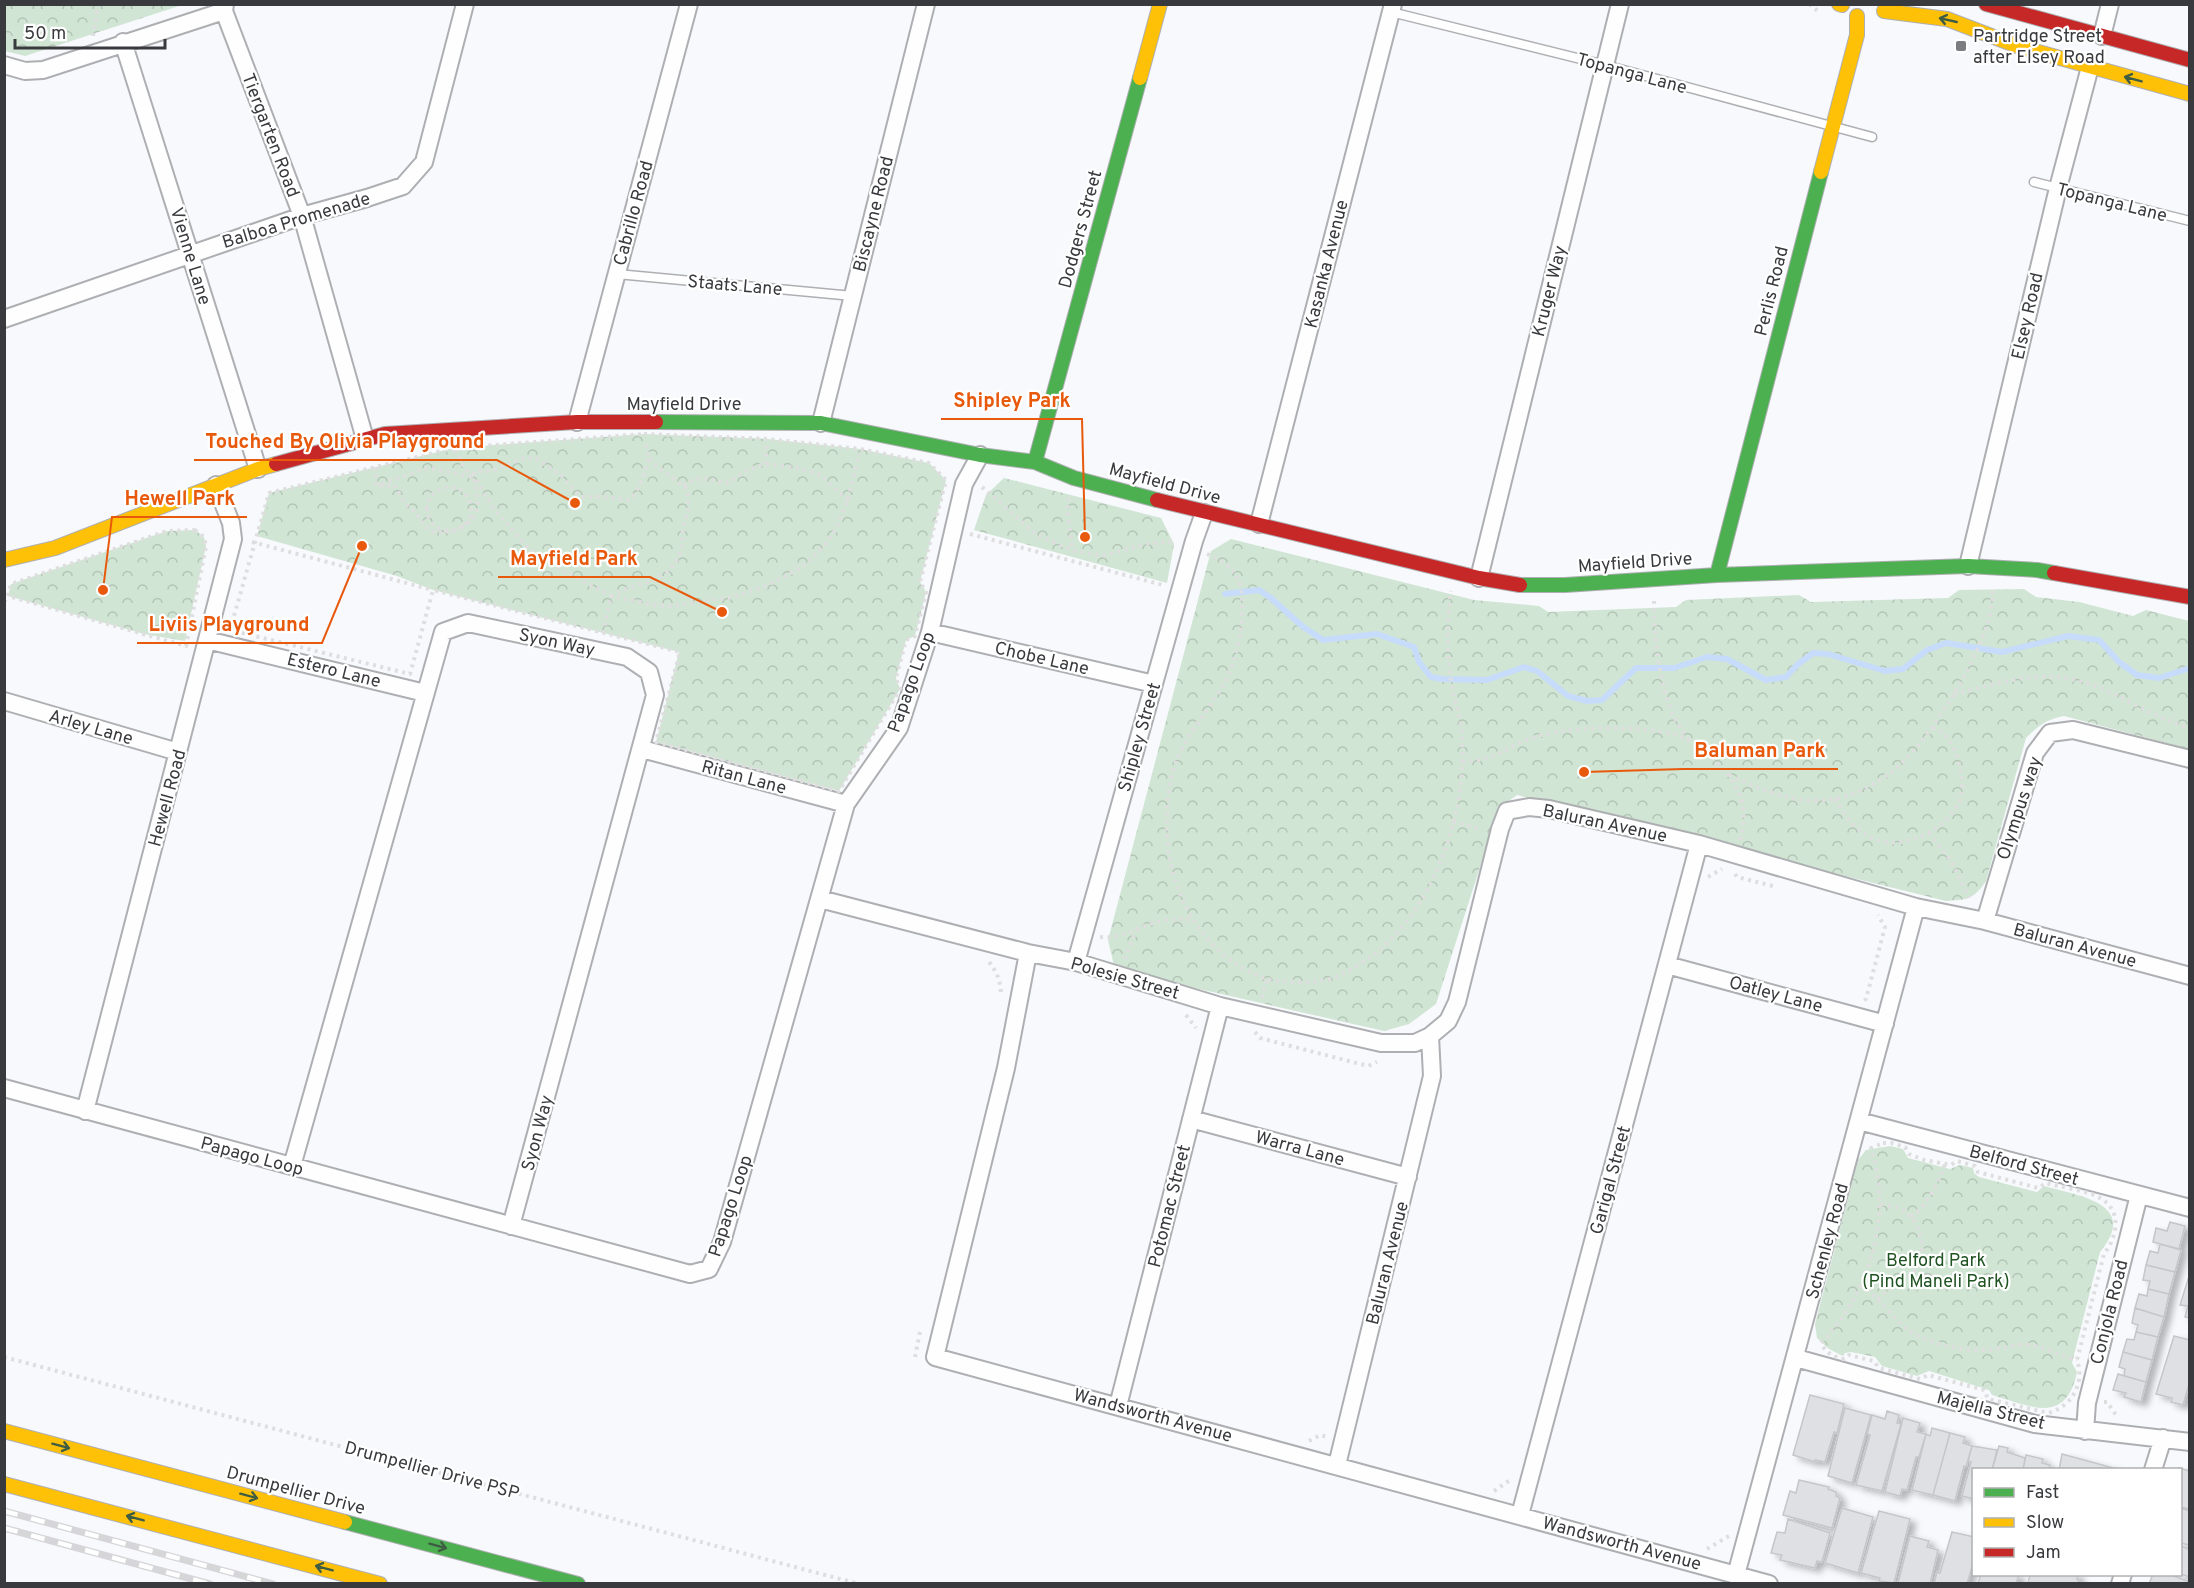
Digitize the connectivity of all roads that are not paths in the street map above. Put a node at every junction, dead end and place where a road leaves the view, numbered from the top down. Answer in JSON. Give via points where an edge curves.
{"nodes":[{"id":1,"x":465,"y":4,"type":"edge"},
{"id":2,"x":689,"y":4,"type":"edge"},
{"id":3,"x":926,"y":4,"type":"edge"},
{"id":4,"x":1160,"y":4,"type":"edge"},
{"id":5,"x":1620,"y":4,"type":"edge"},
{"id":6,"x":1986,"y":4,"type":"edge"},
{"id":7,"x":2110,"y":4,"type":"edge"},
{"id":8,"x":1841,"y":5,"type":"edge"},
{"id":9,"x":224,"y":8,"type":"edge"},
{"id":10,"x":1392,"y":8,"type":"edge"},
{"id":11,"x":1887,"y":8,"type":"edge"},
{"id":12,"x":1857,"y":16,"type":"junction"},
{"id":13,"x":2102,"y":36,"type":"junction"},
{"id":14,"x":123,"y":42,"type":"junction"},
{"id":15,"x":2190,"y":60,"type":"edge"},
{"id":16,"x":1605,"y":65,"type":"junction"},
{"id":17,"x":4,"y":66,"type":"edge"},
{"id":18,"x":2090,"y":67,"type":"junction"},
{"id":19,"x":2190,"y":94,"type":"edge"},
{"id":20,"x":1832,"y":126,"type":"junction"},
{"id":21,"x":1872,"y":137,"type":"dead end"},
{"id":22,"x":2034,"y":182,"type":"dead end"},
{"id":23,"x":2058,"y":188,"type":"junction"},
{"id":24,"x":302,"y":216,"type":"junction"},
{"id":25,"x":2190,"y":221,"type":"edge"},
{"id":26,"x":190,"y":254,"type":"junction"},
{"id":27,"x":616,"y":274,"type":"junction"},
{"id":28,"x":853,"y":296,"type":"junction"},
{"id":29,"x":4,"y":319,"type":"edge"},
{"id":30,"x":577,"y":422,"type":"junction"},
{"id":31,"x":820,"y":423,"type":"junction"},
{"id":32,"x":365,"y":439,"type":"junction"},
{"id":33,"x":980,"y":455,"type":"junction"},
{"id":34,"x":1035,"y":462,"type":"junction"},
{"id":35,"x":258,"y":469,"type":"junction"},
{"id":36,"x":216,"y":485,"type":"junction"},
{"id":37,"x":1204,"y":513,"type":"junction"},
{"id":38,"x":1259,"y":524,"type":"junction"},
{"id":39,"x":4,"y":560,"type":"edge"},
{"id":40,"x":1968,"y":567,"type":"junction"},
{"id":41,"x":1717,"y":575,"type":"junction"},
{"id":42,"x":1479,"y":578,"type":"junction"},
{"id":43,"x":2190,"y":597,"type":"edge"},
{"id":44,"x":930,"y":632,"type":"junction"},
{"id":45,"x":207,"y":640,"type":"junction"},
{"id":46,"x":1155,"y":684,"type":"junction"},
{"id":47,"x":425,"y":693,"type":"junction"},
{"id":48,"x":4,"y":701,"type":"edge"},
{"id":49,"x":642,"y":749,"type":"junction"},
{"id":50,"x":178,"y":752,"type":"junction"},
{"id":51,"x":2190,"y":759,"type":"edge"},
{"id":52,"x":846,"y":804,"type":"junction"},
{"id":53,"x":1700,"y":844,"type":"junction"},
{"id":54,"x":819,"y":899,"type":"junction"},
{"id":55,"x":1916,"y":907,"type":"junction"},
{"id":56,"x":1985,"y":921,"type":"junction"},
{"id":57,"x":1028,"y":953,"type":"junction"},
{"id":58,"x":1076,"y":962,"type":"junction"},
{"id":59,"x":1667,"y":965,"type":"junction"},
{"id":60,"x":2190,"y":976,"type":"edge"},
{"id":61,"x":1220,"y":1006,"type":"junction"},
{"id":62,"x":1885,"y":1024,"type":"junction"},
{"id":63,"x":1430,"y":1036,"type":"junction"},
{"id":64,"x":4,"y":1088,"type":"edge"},
{"id":65,"x":85,"y":1110,"type":"junction"},
{"id":66,"x":1191,"y":1119,"type":"junction"},
{"id":67,"x":1859,"y":1121,"type":"junction"},
{"id":68,"x":292,"y":1166,"type":"junction"},
{"id":69,"x":1408,"y":1177,"type":"junction"},
{"id":70,"x":2139,"y":1195,"type":"junction"},
{"id":71,"x":2190,"y":1208,"type":"edge"},
{"id":72,"x":511,"y":1226,"type":"junction"},
{"id":73,"x":1796,"y":1358,"type":"junction"},
{"id":74,"x":1118,"y":1406,"type":"junction"},
{"id":75,"x":4,"y":1431,"type":"edge"},
{"id":76,"x":2085,"y":1431,"type":"junction"},
{"id":77,"x":2163,"y":1438,"type":"junction"},
{"id":78,"x":2190,"y":1442,"type":"edge"},
{"id":79,"x":1337,"y":1465,"type":"junction"},
{"id":80,"x":2154,"y":1468,"type":"edge"},
{"id":81,"x":4,"y":1484,"type":"edge"},
{"id":82,"x":1520,"y":1515,"type":"junction"},
{"id":83,"x":1729,"y":1573,"type":"junction"},
{"id":84,"x":380,"y":1584,"type":"edge"},
{"id":85,"x":578,"y":1584,"type":"edge"},
{"id":86,"x":1769,"y":1584,"type":"edge"}],
"edges":[{"from":1,"to":24,"type":"street","name":"Balboa Promenade","via":[[424,162],[403,186]]},
{"from":2,"to":27,"type":"street","name":"Cabrillo Road"},
{"from":3,"to":28,"type":"street","name":"Biscayne Road"},
{"from":4,"to":34,"type":"street","name":"Dodgers Street"},
{"from":5,"to":16,"type":"street","name":"Kruger Way"},
{"from":6,"to":13,"type":"street"},
{"from":7,"to":13,"type":"street"},
{"from":8,"to":12,"type":"street"},
{"from":9,"to":14,"type":"street"},
{"from":9,"to":24,"type":"street","name":"Tiergarten Road"},
{"from":10,"to":16,"type":"lane","name":"Topanga Lane"},
{"from":10,"to":38,"type":"street","name":"Kasanka Avenue"},
{"from":11,"to":12,"type":"street","via":[[1871,17]]},
{"from":18,"to":11,"type":"street","one_way":true,"via":[[2000,41],[1947,19]]},
{"from":12,"to":20,"type":"street","name":"Perlis Road","via":[[1857,35]]},
{"from":13,"to":15,"type":"street"},
{"from":14,"to":17,"type":"street","via":[[43,70]]},
{"from":14,"to":26,"type":"street","name":"Vienne Lane"},
{"from":16,"to":20,"type":"lane","name":"Topanga Lane"},
{"from":16,"to":42,"type":"street","name":"Kruger Way"},
{"from":19,"to":18,"type":"street","one_way":true},
{"from":18,"to":23,"type":"street","name":"Elsey Road"},
{"from":20,"to":21,"type":"lane","name":"Topanga Lane"},
{"from":20,"to":41,"type":"street","name":"Perlis Road"},
{"from":22,"to":23,"type":"lane","name":"Topanga Lane"},
{"from":23,"to":25,"type":"lane","name":"Topanga Lane"},
{"from":23,"to":40,"type":"street","name":"Elsey Road"},
{"from":24,"to":26,"type":"street","name":"Balboa Promenade"},
{"from":24,"to":32,"type":"street","name":"Tiergarten Road"},
{"from":26,"to":29,"type":"street","name":"Balboa Promenade"},
{"from":26,"to":35,"type":"street","name":"Vienne Lane"},
{"from":27,"to":28,"type":"lane","name":"Staats Lane"},
{"from":27,"to":30,"type":"street","name":"Cabrillo Road"},
{"from":28,"to":31,"type":"street","name":"Biscayne Road"},
{"from":30,"to":31,"type":"street","name":"Mayfield Drive"},
{"from":30,"to":32,"type":"street","name":"Mayfield Drive","via":[[385,434]]},
{"from":31,"to":33,"type":"street","name":"Mayfield Drive"},
{"from":32,"to":35,"type":"street","name":"Mayfield Drive"},
{"from":33,"to":34,"type":"street","name":"Mayfield Drive"},
{"from":33,"to":44,"type":"street","name":"Papago Loop"},
{"from":34,"to":37,"type":"street","name":"Mayfield Drive","via":[[1074,478]]},
{"from":35,"to":36,"type":"street","name":"Mayfield Drive"},
{"from":36,"to":39,"type":"street","name":"Mayfield Drive","via":[[55,548]]},
{"from":36,"to":45,"type":"street","name":"Hewell Road","via":[[233,539]]},
{"from":37,"to":38,"type":"street","name":"Mayfield Drive"},
{"from":37,"to":46,"type":"street","name":"Shipley Street"},
{"from":38,"to":42,"type":"street","name":"Mayfield Drive"},
{"from":40,"to":41,"type":"street","name":"Mayfield Drive"},
{"from":40,"to":43,"type":"street","name":"Mayfield Drive","via":[[2037,570]]},
{"from":41,"to":42,"type":"street","name":"Mayfield Drive","via":[[1565,585],[1521,585]]},
{"from":44,"to":46,"type":"street","name":"Chobe Lane"},
{"from":44,"to":52,"type":"street","name":"Papago Loop","via":[[899,728]]},
{"from":45,"to":47,"type":"street","name":"Estero Lane"},
{"from":45,"to":50,"type":"street","name":"Hewell Road"},
{"from":46,"to":58,"type":"street","name":"Shipley Street"},
{"from":47,"to":49,"type":"street","name":"Syon Way","via":[[443,632],[468,623],[627,657],[649,672],[655,695]]},
{"from":47,"to":68,"type":"street","name":"Syon Way"},
{"from":48,"to":50,"type":"street","name":"Arley Lane"},
{"from":49,"to":52,"type":"street","name":"Ritan Lane"},
{"from":49,"to":72,"type":"street","name":"Syon Way"},
{"from":50,"to":65,"type":"street","name":"Hewell Road"},
{"from":51,"to":56,"type":"street","name":"Olympus way","via":[[2073,730],[2050,733],[2035,753]]},
{"from":52,"to":54,"type":"street","name":"Papago Loop"},
{"from":53,"to":55,"type":"street","name":"Baluran Avenue"},
{"from":53,"to":59,"type":"street","name":"Garigal Street"},
{"from":53,"to":63,"type":"street","name":"Baluran Avenue","via":[[1549,809],[1507,811],[1457,1002],[1448,1021]]},
{"from":54,"to":57,"type":"street","name":"Polesie Street"},
{"from":54,"to":72,"type":"street","name":"Papago Loop","via":[[722,1242],[709,1269],[690,1274]]},
{"from":55,"to":56,"type":"street","name":"Baluran Avenue"},
{"from":55,"to":62,"type":"street","name":"Schenley Road"},
{"from":56,"to":60,"type":"street","name":"Baluran Avenue"},
{"from":57,"to":58,"type":"street","name":"Polesie Street"},
{"from":57,"to":74,"type":"street","name":"Wandsworth Avenue","via":[[1006,1068],[935,1356]]},
{"from":58,"to":61,"type":"street","name":"Polesie Street"},
{"from":59,"to":62,"type":"street","name":"Oatley Lane"},
{"from":59,"to":82,"type":"street","name":"Garigal Street"},
{"from":61,"to":63,"type":"street","name":"Polesie Street","via":[[1381,1043],[1415,1043]]},
{"from":61,"to":66,"type":"street","name":"Potomac Street"},
{"from":62,"to":67,"type":"street","name":"Schenley Road"},
{"from":63,"to":69,"type":"street","name":"Baluran Avenue","via":[[1432,1076]]},
{"from":64,"to":65,"type":"street","name":"Papago Loop"},
{"from":65,"to":68,"type":"street","name":"Papago Loop"},
{"from":66,"to":69,"type":"street","name":"Warra Lane"},
{"from":66,"to":74,"type":"street","name":"Potomac Street"},
{"from":67,"to":70,"type":"street","name":"Belford Street"},
{"from":67,"to":73,"type":"street","name":"Schenley Road"},
{"from":68,"to":72,"type":"street","name":"Papago Loop"},
{"from":69,"to":79,"type":"street","name":"Baluran Avenue"},
{"from":70,"to":71,"type":"street","name":"Belford Street"},
{"from":70,"to":76,"type":"street","name":"Conjola Road","via":[[2087,1403]]},
{"from":73,"to":76,"type":"street","name":"Majella Street","via":[[2035,1424]]},
{"from":73,"to":83,"type":"street","name":"Schenley Road"},
{"from":74,"to":79,"type":"street","name":"Wandsworth Avenue"},
{"from":75,"to":85,"type":"street","name":"Drumpellier Drive","one_way":true},
{"from":76,"to":77,"type":"street","name":"Majella Street"},
{"from":77,"to":78,"type":"street","name":"Majella Street"},
{"from":77,"to":80,"type":"street"},
{"from":79,"to":82,"type":"street","name":"Wandsworth Avenue"},
{"from":84,"to":81,"type":"street","one_way":true},
{"from":82,"to":83,"type":"street","name":"Wandsworth Avenue"},
{"from":83,"to":86,"type":"street","name":"Wandsworth Avenue"}]}
